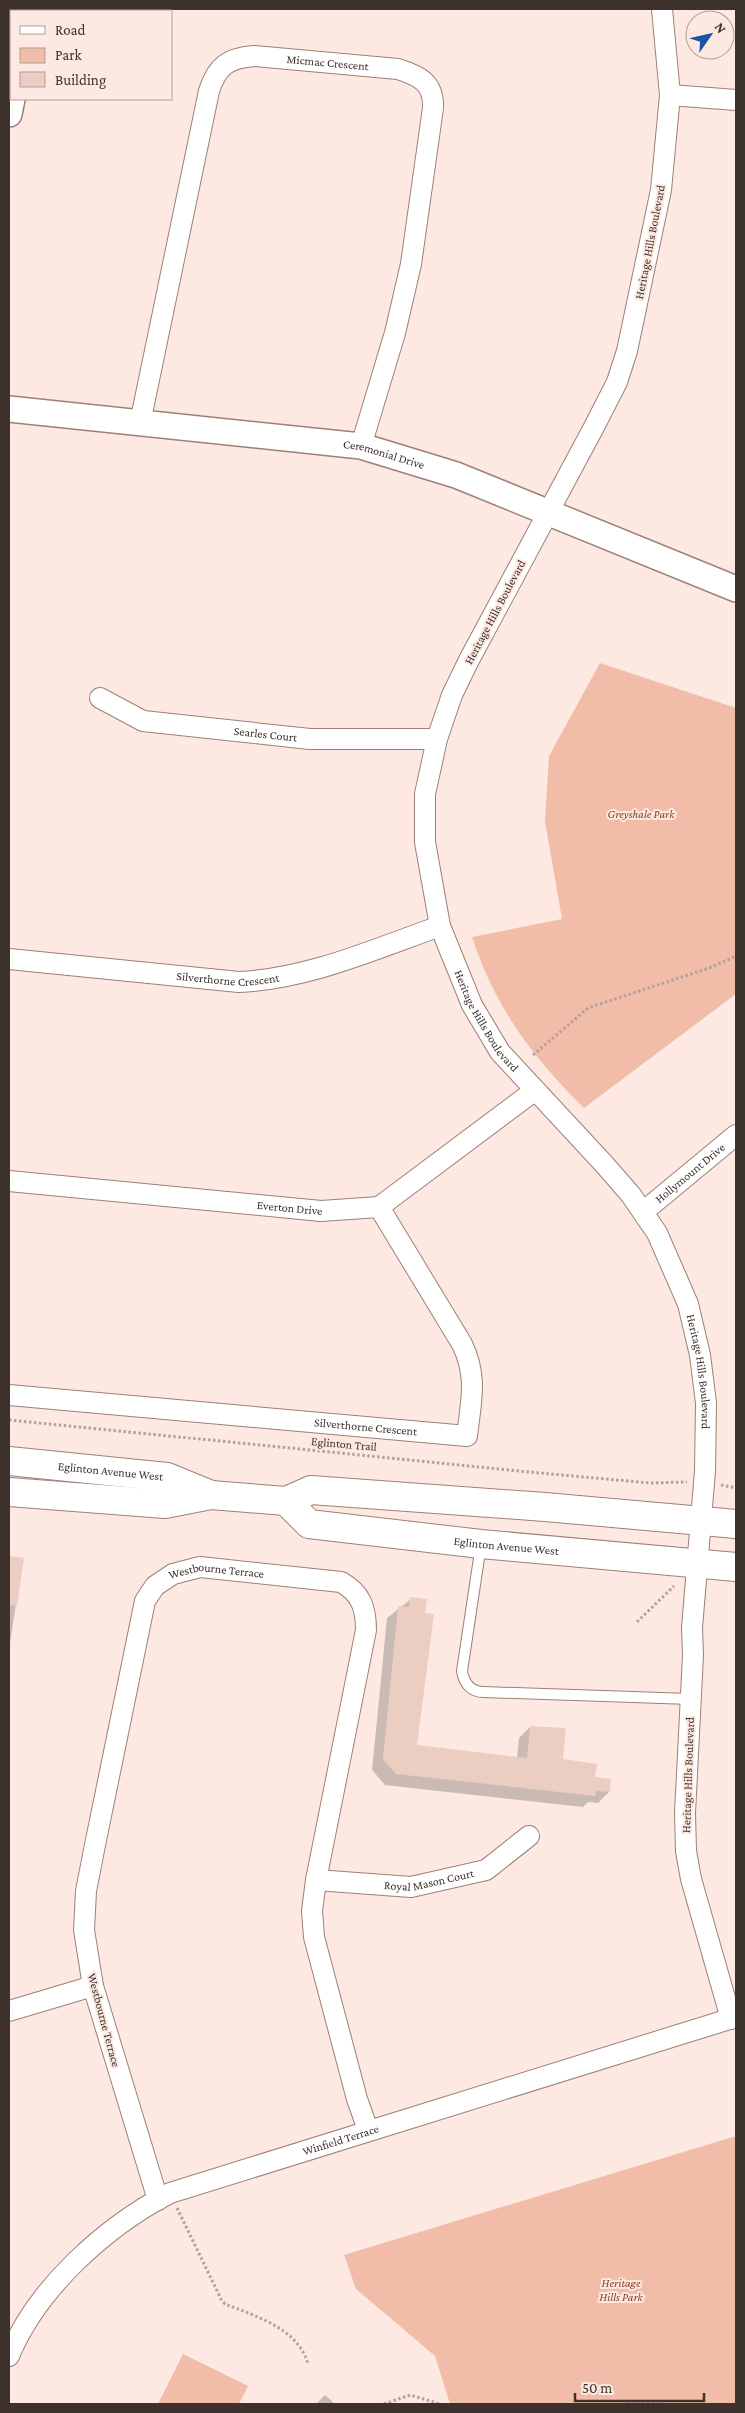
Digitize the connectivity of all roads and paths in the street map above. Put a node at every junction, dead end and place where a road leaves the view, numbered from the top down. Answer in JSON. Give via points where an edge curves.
{"nodes":[{"id":1,"x":662,"y":9,"type":"edge"},
{"id":2,"x":670,"y":95,"type":"junction"},
{"id":3,"x":12,"y":100,"type":"edge"},
{"id":4,"x":736,"y":100,"type":"edge"},
{"id":5,"x":9,"y":114,"type":"edge"},
{"id":6,"x":9,"y":409,"type":"edge"},
{"id":7,"x":140,"y":423,"type":"junction"},
{"id":8,"x":361,"y":446,"type":"junction"},
{"id":9,"x":548,"y":512,"type":"junction"},
{"id":10,"x":736,"y":589,"type":"edge"},
{"id":11,"x":100,"y":698,"type":"dead end"},
{"id":12,"x":437,"y":739,"type":"junction"},
{"id":13,"x":440,"y":926,"type":"junction"},
{"id":14,"x":736,"y":956,"type":"edge"},
{"id":15,"x":9,"y":958,"type":"edge"},
{"id":16,"x":532,"y":1055,"type":"dead end"},
{"id":17,"x":534,"y":1091,"type":"junction"},
{"id":18,"x":736,"y":1135,"type":"edge"},
{"id":19,"x":9,"y":1181,"type":"edge"},
{"id":20,"x":380,"y":1207,"type":"junction"},
{"id":21,"x":643,"y":1212,"type":"junction"},
{"id":22,"x":9,"y":1396,"type":"edge"},
{"id":23,"x":9,"y":1420,"type":"edge"},
{"id":24,"x":9,"y":1461,"type":"edge"},
{"id":25,"x":678,"y":1480,"type":"dead end"},
{"id":26,"x":725,"y":1486,"type":"dead end"},
{"id":27,"x":736,"y":1488,"type":"edge"},
{"id":28,"x":9,"y":1492,"type":"edge"},
{"id":29,"x":211,"y":1495,"type":"junction"},
{"id":30,"x":286,"y":1501,"type":"junction"},
{"id":31,"x":701,"y":1521,"type":"junction"},
{"id":32,"x":736,"y":1524,"type":"edge"},
{"id":33,"x":481,"y":1544,"type":"junction"},
{"id":34,"x":697,"y":1564,"type":"junction"},
{"id":35,"x":736,"y":1568,"type":"edge"},
{"id":36,"x":674,"y":1586,"type":"dead end"},
{"id":37,"x":638,"y":1622,"type":"dead end"},
{"id":38,"x":691,"y":1699,"type":"junction"},
{"id":39,"x":529,"y":1836,"type":"dead end"},
{"id":40,"x":316,"y":1880,"type":"junction"},
{"id":41,"x":92,"y":1986,"type":"junction"},
{"id":42,"x":9,"y":2011,"type":"edge"},
{"id":43,"x":734,"y":2018,"type":"edge"},
{"id":44,"x":368,"y":2130,"type":"junction"},
{"id":45,"x":164,"y":2196,"type":"junction"},
{"id":46,"x":11,"y":2344,"type":"edge"},
{"id":47,"x":308,"y":2364,"type":"dead end"},
{"id":48,"x":384,"y":2404,"type":"edge"},
{"id":49,"x":440,"y":2404,"type":"edge"},
{"id":50,"x":627,"y":2404,"type":"edge"},
{"id":51,"x":664,"y":2404,"type":"edge"}],
"edges":[{"from":1,"to":2,"type":"street","name":"Heritage Hills Boulevard"},
{"from":2,"to":4,"type":"street"},
{"from":2,"to":9,"type":"street","name":"Heritage Hills Boulevard","via":[[661,190],[628,350],[617,382]]},
{"from":3,"to":5,"type":"street"},
{"from":6,"to":7,"type":"street","name":"Ceremonial Drive"},
{"from":7,"to":8,"type":"street","name":"Ceremonial Drive"},
{"from":7,"to":8,"type":"street","name":"Micmac Crescent","via":[[214,75],[237,57],[254,56],[398,69],[417,75],[434,95],[411,264],[395,333]]},
{"from":8,"to":9,"type":"street","name":"Ceremonial Drive","via":[[456,474]]},
{"from":9,"to":10,"type":"street","name":"Ceremonial Drive"},
{"from":9,"to":12,"type":"street","name":"Heritage Hills Boulevard","via":[[469,660],[452,695]]},
{"from":11,"to":12,"type":"street","name":"Searles Court","via":[[142,721],[310,739]]},
{"from":12,"to":13,"type":"street","name":"Heritage Hills Boulevard","via":[[425,794],[425,842]]},
{"from":13,"to":15,"type":"street","name":"Silverthorne Crescent","via":[[296,975],[269,981],[239,982]]},
{"from":13,"to":17,"type":"street","name":"Heritage Hills Boulevard","via":[[472,1005],[500,1052]]},
{"from":14,"to":16,"type":"path","via":[[588,1008]]},
{"from":17,"to":20,"type":"street"},
{"from":17,"to":21,"type":"street","name":"Heritage Hills Boulevard","via":[[604,1164]]},
{"from":18,"to":21,"type":"street","name":"Hollymount Drive"},
{"from":19,"to":20,"type":"street","name":"Everton Drive","via":[[321,1211]]},
{"from":20,"to":22,"type":"street","name":"Silverthorne Crescent","via":[[470,1360],[474,1380],[467,1436]]},
{"from":21,"to":31,"type":"street","name":"Heritage Hills Boulevard","via":[[657,1233],[682,1288],[700,1355],[706,1403]]},
{"from":23,"to":25,"type":"path","name":"Eglinton Trail","via":[[650,1483]]},
{"from":24,"to":29,"type":"main road","name":"Eglinton Avenue West","via":[[167,1477]]},
{"from":26,"to":27,"type":"path"},
{"from":28,"to":29,"type":"main road","name":"Eglinton Avenue West","via":[[165,1504]]},
{"from":29,"to":30,"type":"main road","name":"Eglinton Avenue West"},
{"from":30,"to":31,"type":"main road","name":"Eglinton Avenue West","via":[[311,1490]]},
{"from":30,"to":33,"type":"main road","name":"Eglinton Avenue West","via":[[309,1524]]},
{"from":31,"to":32,"type":"main road","name":"Eglinton Avenue West"},
{"from":31,"to":34,"type":"street","name":"Heritage Hills Boulevard"},
{"from":33,"to":34,"type":"main road","name":"Eglinton Avenue West"},
{"from":33,"to":38,"type":"lane","via":[[462,1671],[468,1687],[484,1692]]},
{"from":34,"to":35,"type":"main road","name":"Eglinton Avenue West"},
{"from":34,"to":38,"type":"street","name":"Heritage Hills Boulevard"},
{"from":36,"to":37,"type":"path"},
{"from":38,"to":43,"type":"street","name":"Heritage Hills Boulevard","via":[[686,1851],[691,1879]]},
{"from":39,"to":40,"type":"street","name":"Royal Mason Court","via":[[486,1870],[411,1887]]},
{"from":40,"to":41,"type":"street","name":"Westbourne Terrace","via":[[366,1630],[365,1608],[352,1589],[342,1582],[200,1567],[173,1574],[155,1586],[145,1600],[94,1846],[86,1891],[84,1930]]},
{"from":40,"to":44,"type":"street","name":"Westbourne Terrace","via":[[312,1910],[314,1936]]},
{"from":41,"to":42,"type":"street"},
{"from":41,"to":45,"type":"street","name":"Westbourne Terrace"},
{"from":43,"to":44,"type":"street","name":"Winfield Terrace"},
{"from":44,"to":45,"type":"street","name":"Winfield Terrace"},
{"from":45,"to":46,"type":"street","name":"Winfield Terrace","via":[[86,2250],[56,2282]]},
{"from":45,"to":47,"type":"path","via":[[225,2304],[268,2320],[288,2335]]},
{"from":48,"to":49,"type":"path","via":[[410,2395]]},
{"from":50,"to":51,"type":"path"}]}
